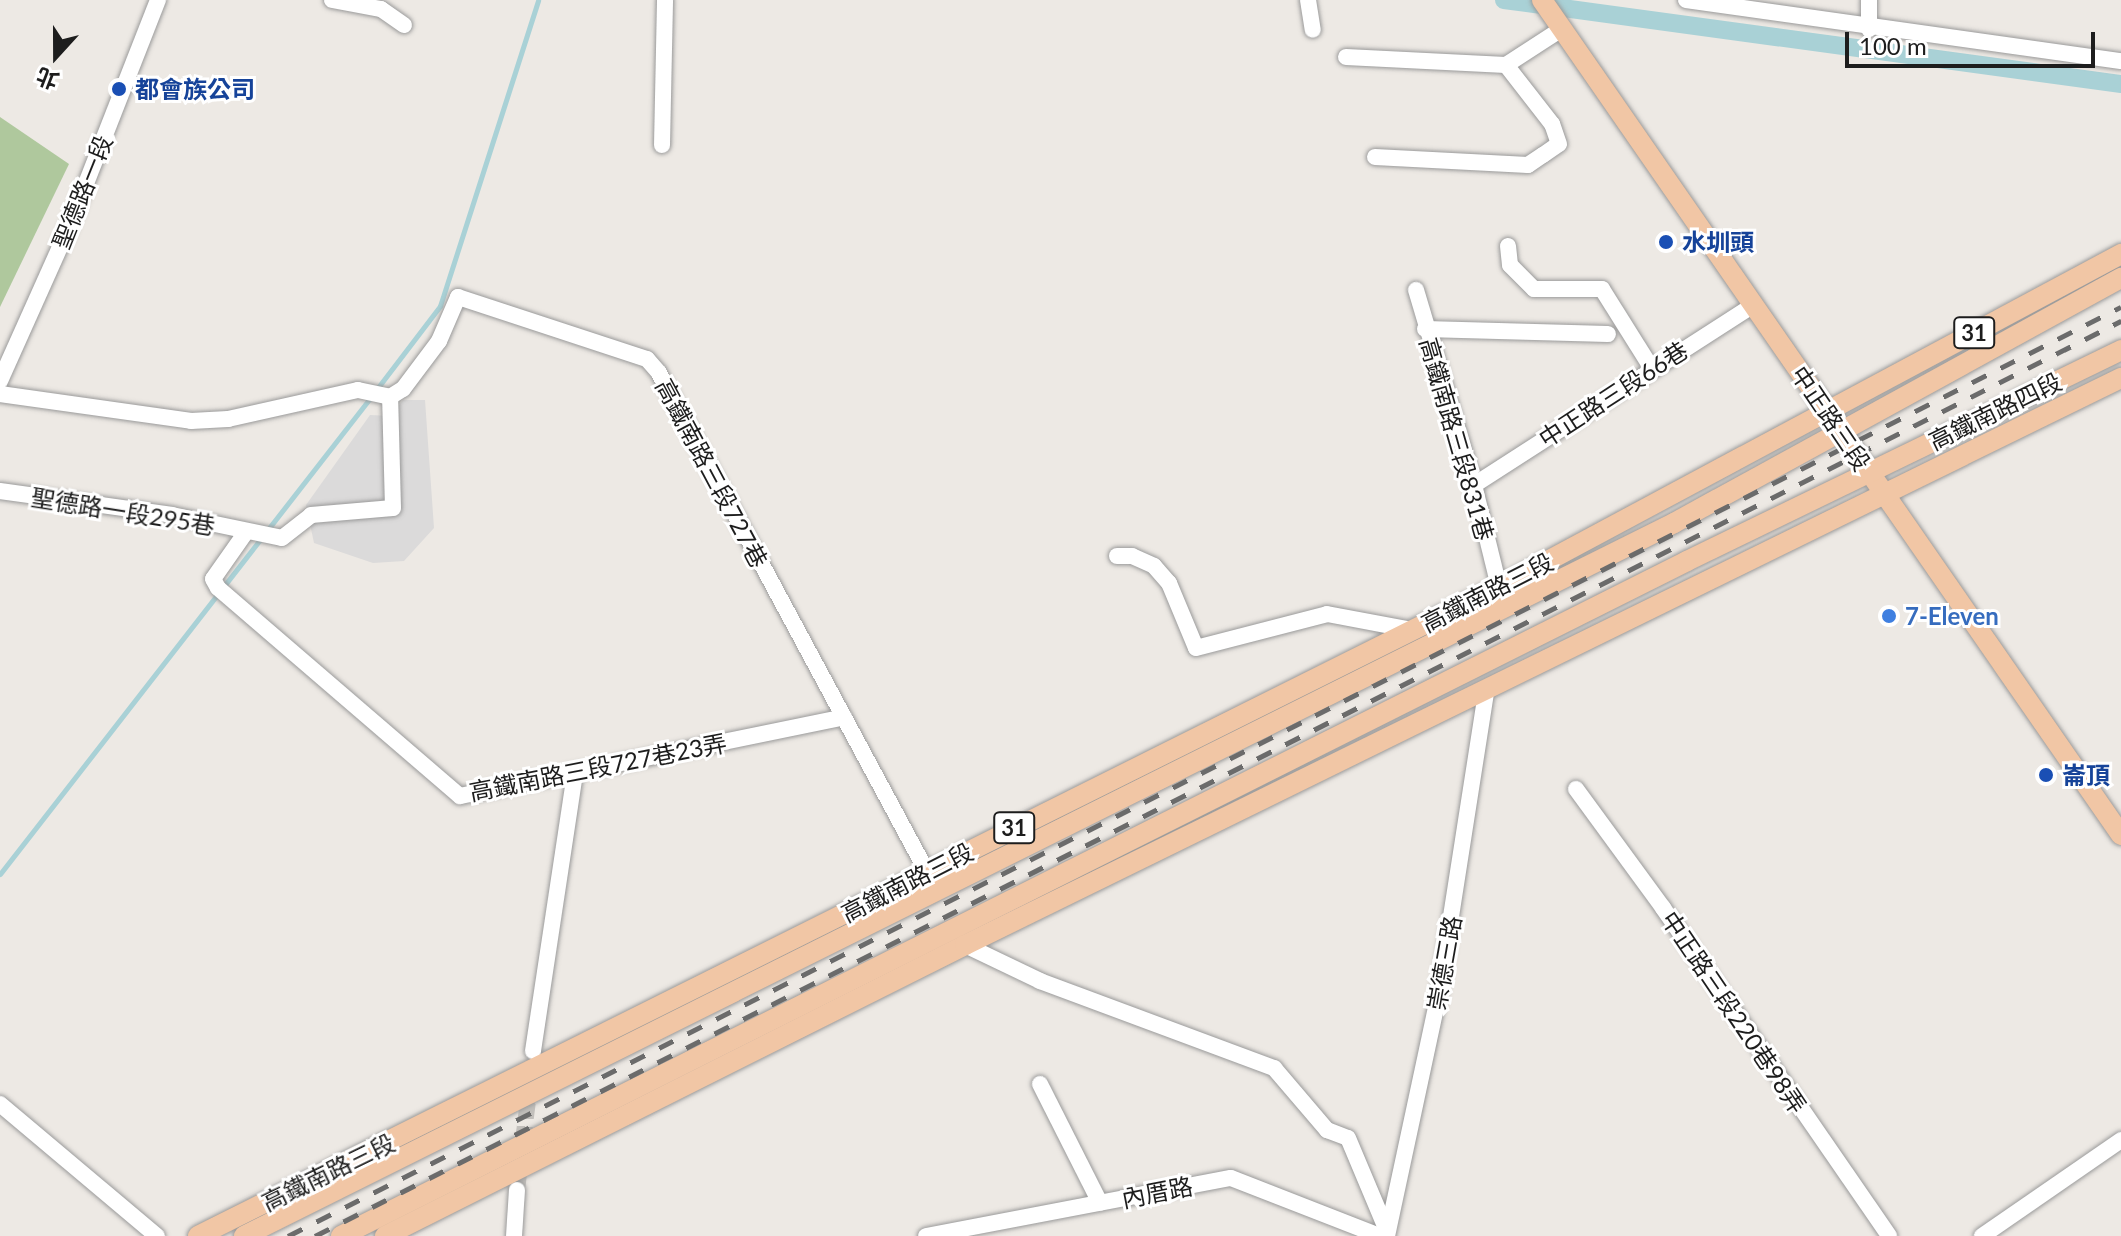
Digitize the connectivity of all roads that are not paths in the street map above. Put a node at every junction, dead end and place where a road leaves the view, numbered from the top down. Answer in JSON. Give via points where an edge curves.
{"nodes":[{"id":1,"x":158,"y":0,"type":"edge"},
{"id":2,"x":332,"y":0,"type":"edge"},
{"id":3,"x":665,"y":0,"type":"edge"},
{"id":4,"x":1308,"y":0,"type":"edge"},
{"id":5,"x":1542,"y":0,"type":"edge"},
{"id":6,"x":1686,"y":0,"type":"edge"},
{"id":7,"x":1869,"y":0,"type":"edge"},
{"id":8,"x":404,"y":25,"type":"dead end"},
{"id":9,"x":1563,"y":28,"type":"junction"},
{"id":10,"x":1869,"y":29,"type":"junction"},
{"id":11,"x":1313,"y":30,"type":"dead end"},
{"id":12,"x":1346,"y":57,"type":"dead end"},
{"id":13,"x":2121,"y":61,"type":"edge"},
{"id":14,"x":1506,"y":65,"type":"junction"},
{"id":15,"x":662,"y":145,"type":"dead end"},
{"id":16,"x":1375,"y":157,"type":"dead end"},
{"id":17,"x":1508,"y":246,"type":"dead end"},
{"id":18,"x":2121,"y":254,"type":"edge"},
{"id":19,"x":2121,"y":278,"type":"edge"},
{"id":20,"x":1416,"y":290,"type":"dead end"},
{"id":21,"x":1753,"y":305,"type":"junction"},
{"id":22,"x":1425,"y":329,"type":"junction"},
{"id":23,"x":1608,"y":334,"type":"dead end"},
{"id":24,"x":2121,"y":350,"type":"edge"},
{"id":25,"x":1651,"y":367,"type":"junction"},
{"id":26,"x":2121,"y":378,"type":"edge"},
{"id":27,"x":0,"y":381,"type":"edge"},
{"id":28,"x":0,"y":394,"type":"edge"},
{"id":29,"x":390,"y":397,"type":"junction"},
{"id":30,"x":1834,"y":422,"type":"junction"},
{"id":31,"x":1869,"y":472,"type":"junction"},
{"id":32,"x":1474,"y":485,"type":"junction"},
{"id":33,"x":0,"y":491,"type":"edge"},
{"id":34,"x":1881,"y":493,"type":"junction"},
{"id":35,"x":262,"y":536,"type":"junction"},
{"id":36,"x":1117,"y":556,"type":"dead end"},
{"id":37,"x":1499,"y":587,"type":"junction"},
{"id":38,"x":1412,"y":630,"type":"junction"},
{"id":39,"x":1487,"y":688,"type":"junction"},
{"id":40,"x":844,"y":717,"type":"junction"},
{"id":41,"x":575,"y":773,"type":"junction"},
{"id":42,"x":1576,"y":789,"type":"dead end"},
{"id":43,"x":2121,"y":835,"type":"edge"},
{"id":44,"x":1145,"y":836,"type":"junction"},
{"id":45,"x":927,"y":872,"type":"junction"},
{"id":46,"x":1095,"y":882,"type":"junction"},
{"id":47,"x":965,"y":945,"type":"junction"},
{"id":48,"x":533,"y":1051,"type":"dead end"},
{"id":49,"x":1040,"y":1084,"type":"dead end"},
{"id":50,"x":0,"y":1104,"type":"edge"},
{"id":51,"x":2121,"y":1140,"type":"edge"},
{"id":52,"x":517,"y":1190,"type":"tunnel mouth"},
{"id":53,"x":1100,"y":1203,"type":"junction"},
{"id":54,"x":157,"y":1236,"type":"edge"},
{"id":55,"x":198,"y":1236,"type":"edge"},
{"id":56,"x":244,"y":1236,"type":"edge"},
{"id":57,"x":341,"y":1236,"type":"edge"},
{"id":58,"x":385,"y":1236,"type":"edge"},
{"id":59,"x":514,"y":1236,"type":"edge"},
{"id":60,"x":926,"y":1236,"type":"edge"},
{"id":61,"x":1380,"y":1236,"type":"edge"},
{"id":62,"x":1387,"y":1236,"type":"edge"},
{"id":63,"x":1889,"y":1236,"type":"edge"},
{"id":64,"x":1982,"y":1236,"type":"edge"}],
"edges":[{"from":1,"to":27,"type":"street","name":"聖德路一段","via":[[69,227]]},
{"from":2,"to":8,"type":"street","via":[[381,9]]},
{"from":3,"to":15,"type":"street"},
{"from":4,"to":11,"type":"street"},
{"from":5,"to":9,"type":"main road","name":"中正路三段"},
{"from":6,"to":10,"type":"street"},
{"from":7,"to":10,"type":"street"},
{"from":9,"to":14,"type":"street"},
{"from":9,"to":21,"type":"main road","name":"中正路三段"},
{"from":10,"to":13,"type":"street"},
{"from":12,"to":14,"type":"street"},
{"from":14,"to":16,"type":"street","via":[[1552,124],[1559,144],[1528,165]]},
{"from":17,"to":25,"type":"street","via":[[1510,265],[1534,289],[1602,289]]},
{"from":18,"to":30,"type":"main road","number":"31"},
{"from":19,"to":30,"type":"main road","number":"31","via":[[1949,376]]},
{"from":20,"to":22,"type":"street","name":"高鐵南路三段831巷"},
{"from":21,"to":25,"type":"street","name":"中正路三段66巷"},
{"from":21,"to":30,"type":"main road","name":"中正路三段"},
{"from":22,"to":23,"type":"street"},
{"from":22,"to":32,"type":"street","name":"高鐵南路三段831巷"},
{"from":24,"to":31,"type":"main road","name":"高鐵南路四段"},
{"from":25,"to":32,"type":"street","name":"中正路三段66巷"},
{"from":26,"to":34,"type":"main road","name":"高鐵南路四段"},
{"from":28,"to":29,"type":"street","via":[[191,421],[228,419],[358,390]]},
{"from":29,"to":35,"type":"street","via":[[393,508],[311,515],[282,538]]},
{"from":29,"to":40,"type":"street","name":"高鐵南路三段727巷","via":[[403,389],[439,341],[458,297],[647,359]]},
{"from":30,"to":31,"type":"main road","name":"中正路三段"},
{"from":30,"to":37,"type":"main road","name":"高鐵南路三段","number":"31"},
{"from":30,"to":56,"type":"main road","name":"高鐵南路三段","number":"31","via":[[1674,523]]},
{"from":31,"to":34,"type":"main road","name":"中正路三段"},
{"from":31,"to":44,"type":"main road"},
{"from":32,"to":37,"type":"street","name":"高鐵南路三段831巷"},
{"from":33,"to":35,"type":"street","name":"聖德路一段295巷","via":[[172,515]]},
{"from":34,"to":39,"type":"main road"},
{"from":34,"to":43,"type":"main road","name":"中正路三段"},
{"from":35,"to":41,"type":"street","name":"高鐵南路三段727巷23弄","via":[[213,579],[460,796]]},
{"from":36,"to":38,"type":"street","via":[[1144,559],[1169,583],[1196,648],[1327,614]]},
{"from":37,"to":38,"type":"main road","name":"高鐵南路三段","number":"31"},
{"from":38,"to":45,"type":"main road","name":"高鐵南路三段","number":"31"},
{"from":39,"to":46,"type":"main road"},
{"from":39,"to":62,"type":"street","name":"崇德三路","via":[[1439,993]]},
{"from":40,"to":41,"type":"street","name":"高鐵南路三段727巷23弄"},
{"from":40,"to":45,"type":"street","name":"高鐵南路三段727巷"},
{"from":41,"to":48,"type":"street"},
{"from":42,"to":63,"type":"street","name":"中正路三段220巷98弄"},
{"from":44,"to":46,"type":"main road"},
{"from":44,"to":57,"type":"main road"},
{"from":45,"to":55,"type":"main road","name":"高鐵南路三段","number":"31"},
{"from":46,"to":47,"type":"main road"},
{"from":47,"to":58,"type":"main road"},
{"from":47,"to":62,"type":"street","via":[[1040,981],[1274,1068],[1327,1130],[1348,1138],[1384,1212]]},
{"from":49,"to":53,"type":"street"},
{"from":50,"to":54,"type":"street"},
{"from":51,"to":64,"type":"street"},
{"from":52,"to":59,"type":"street"},
{"from":53,"to":60,"type":"street","name":"內厝路"},
{"from":53,"to":61,"type":"street","name":"內厝路","via":[[1231,1178]]}]}
